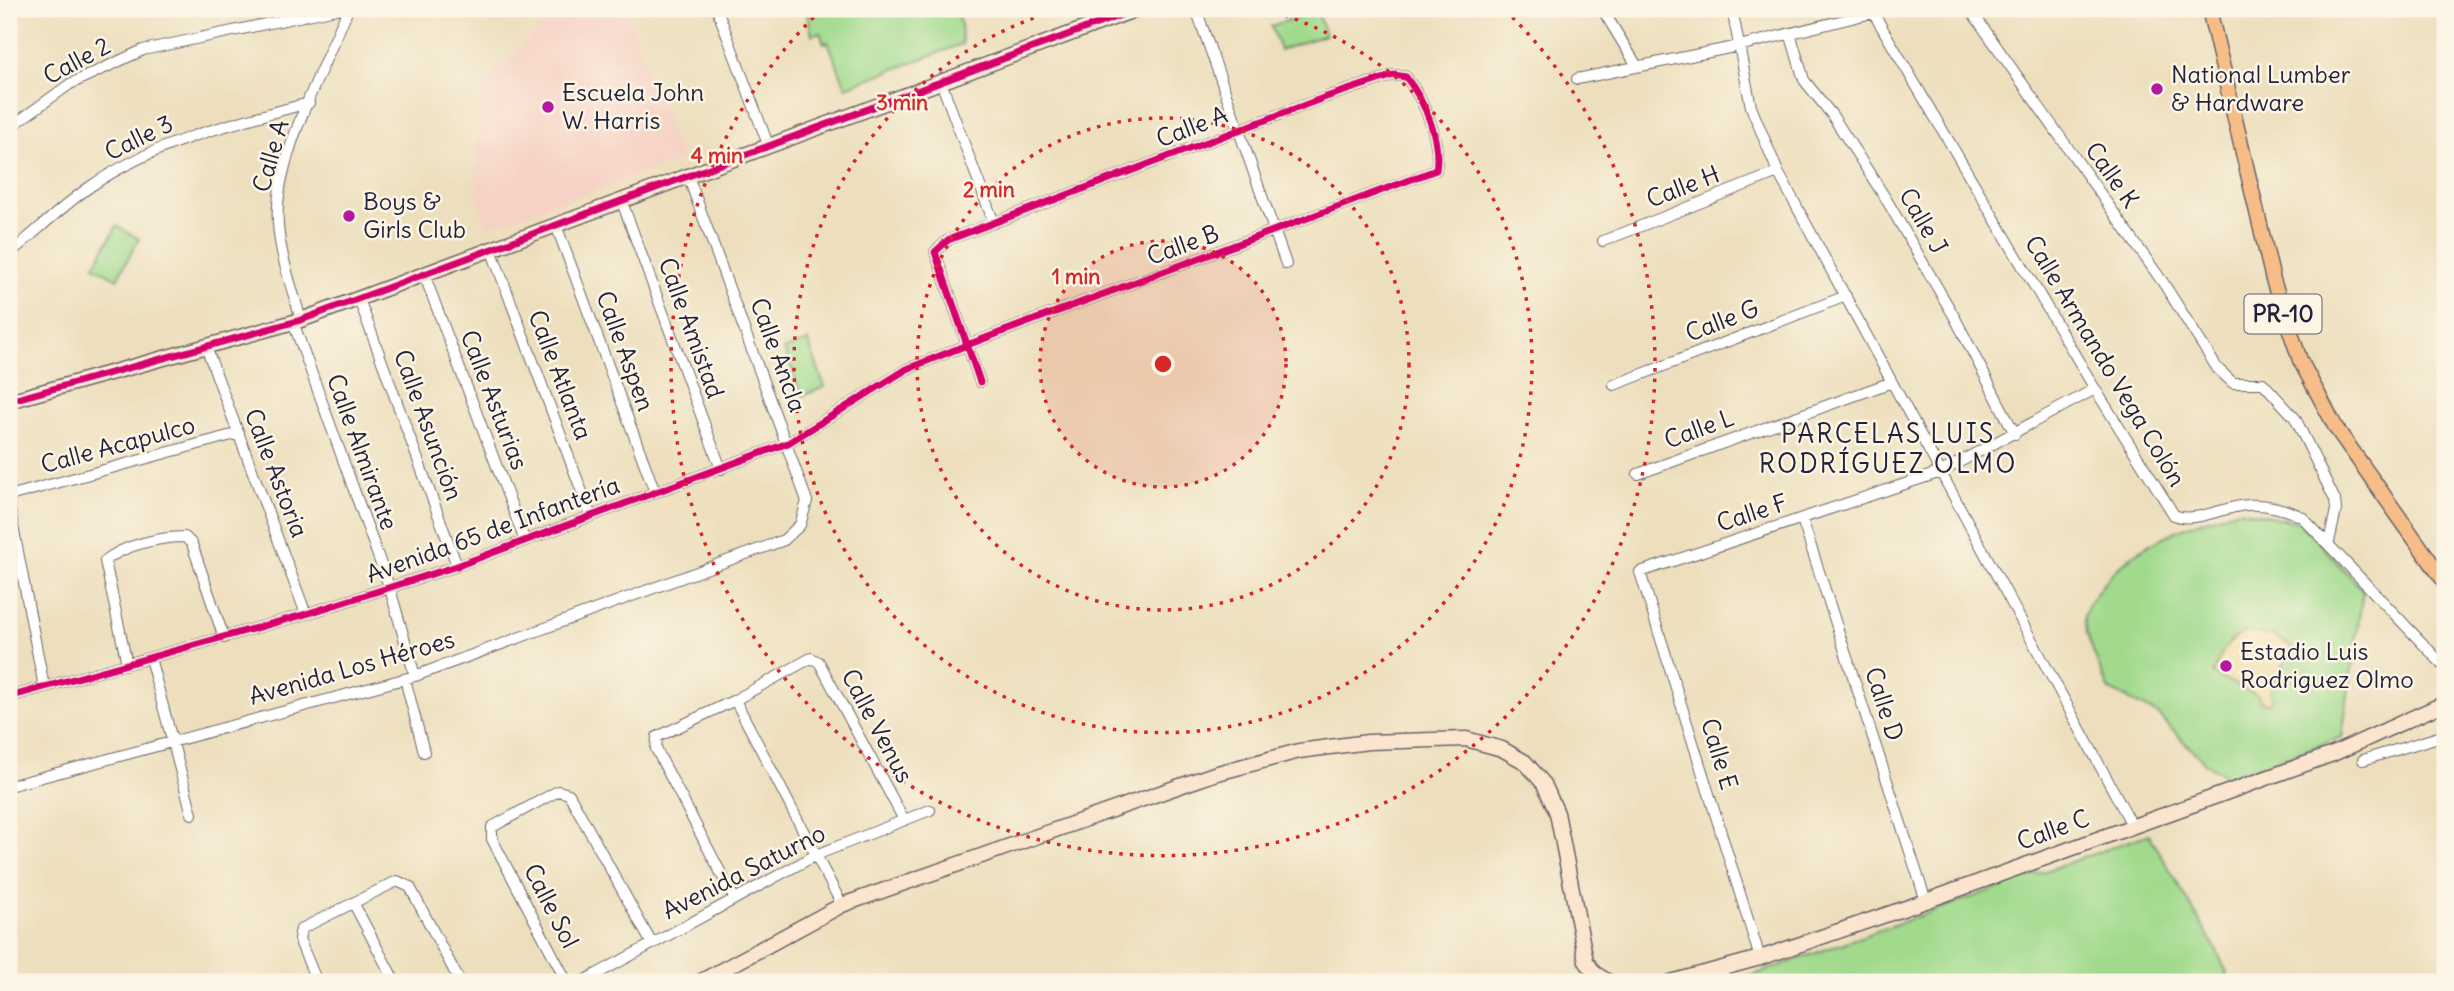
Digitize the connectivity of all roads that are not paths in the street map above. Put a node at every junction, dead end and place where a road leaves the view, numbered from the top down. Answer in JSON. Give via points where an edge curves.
{"nodes":[{"id":1,"x":336,"y":9,"type":"edge"},
{"id":2,"x":348,"y":9,"type":"edge"},
{"id":3,"x":717,"y":9,"type":"edge"},
{"id":4,"x":1137,"y":9,"type":"edge"},
{"id":5,"x":1196,"y":9,"type":"edge"},
{"id":6,"x":1732,"y":9,"type":"edge"},
{"id":7,"x":1888,"y":9,"type":"edge"},
{"id":8,"x":1969,"y":9,"type":"edge"},
{"id":9,"x":2209,"y":9,"type":"edge"},
{"id":10,"x":1871,"y":11,"type":"edge"},
{"id":11,"x":1604,"y":12,"type":"dead end"},
{"id":12,"x":1790,"y":33,"type":"junction"},
{"id":13,"x":1739,"y":46,"type":"junction"},
{"id":14,"x":1637,"y":65,"type":"junction"},
{"id":15,"x":1577,"y":79,"type":"dead end"},
{"id":16,"x":940,"y":82,"type":"junction"},
{"id":17,"x":309,"y":103,"type":"junction"},
{"id":18,"x":9,"y":128,"type":"edge"},
{"id":19,"x":1238,"y":131,"type":"junction"},
{"id":20,"x":769,"y":147,"type":"junction"},
{"id":21,"x":1779,"y":172,"type":"junction"},
{"id":22,"x":688,"y":176,"type":"junction"},
{"id":23,"x":1412,"y":180,"type":"joint"},
{"id":24,"x":622,"y":202,"type":"junction"},
{"id":25,"x":994,"y":223,"type":"junction"},
{"id":26,"x":556,"y":225,"type":"junction"},
{"id":27,"x":1274,"y":232,"type":"junction"},
{"id":28,"x":1603,"y":240,"type":"dead end"},
{"id":29,"x":491,"y":249,"type":"junction"},
{"id":30,"x":9,"y":254,"type":"edge"},
{"id":31,"x":1286,"y":264,"type":"dead end"},
{"id":32,"x":424,"y":274,"type":"junction"},
{"id":33,"x":1846,"y":296,"type":"junction"},
{"id":34,"x":359,"y":299,"type":"junction"},
{"id":35,"x":297,"y":321,"type":"junction"},
{"id":36,"x":967,"y":345,"type":"junction"},
{"id":37,"x":206,"y":347,"type":"junction"},
{"id":38,"x":1892,"y":382,"type":"junction"},
{"id":39,"x":980,"y":383,"type":"dead end"},
{"id":40,"x":1614,"y":385,"type":"dead end"},
{"id":41,"x":2095,"y":390,"type":"junction"},
{"id":42,"x":9,"y":401,"type":"edge"},
{"id":43,"x":239,"y":433,"type":"junction"},
{"id":44,"x":2015,"y":434,"type":"junction"},
{"id":45,"x":788,"y":443,"type":"junction"},
{"id":46,"x":721,"y":469,"type":"junction"},
{"id":47,"x":1941,"y":472,"type":"junction"},
{"id":48,"x":1638,"y":474,"type":"dead end"},
{"id":49,"x":655,"y":492,"type":"junction"},
{"id":50,"x":9,"y":496,"type":"edge"},
{"id":51,"x":9,"y":505,"type":"edge"},
{"id":52,"x":591,"y":516,"type":"junction"},
{"id":53,"x":1802,"y":519,"type":"junction"},
{"id":54,"x":525,"y":541,"type":"junction"},
{"id":55,"x":2329,"y":542,"type":"junction"},
{"id":56,"x":740,"y":557,"type":"joint"},
{"id":57,"x":457,"y":566,"type":"junction"},
{"id":58,"x":1648,"y":569,"type":"joint"},
{"id":59,"x":2445,"y":582,"type":"edge"},
{"id":60,"x":390,"y":589,"type":"junction"},
{"id":61,"x":306,"y":614,"type":"junction"},
{"id":62,"x":224,"y":638,"type":"junction"},
{"id":63,"x":150,"y":658,"type":"junction"},
{"id":64,"x":127,"y":664,"type":"junction"},
{"id":65,"x":2445,"y":667,"type":"edge"},
{"id":66,"x":410,"y":678,"type":"junction"},
{"id":67,"x":44,"y":687,"type":"junction"},
{"id":68,"x":9,"y":697,"type":"edge"},
{"id":69,"x":735,"y":700,"type":"junction"},
{"id":70,"x":2445,"y":703,"type":"edge"},
{"id":71,"x":2445,"y":735,"type":"edge"},
{"id":72,"x":173,"y":741,"type":"junction"},
{"id":73,"x":424,"y":752,"type":"dead end"},
{"id":74,"x":2363,"y":760,"type":"dead end"},
{"id":75,"x":9,"y":786,"type":"edge"},
{"id":76,"x":930,"y":810,"type":"dead end"},
{"id":77,"x":192,"y":814,"type":"dead end"},
{"id":78,"x":904,"y":820,"type":"junction"},
{"id":79,"x":2132,"y":825,"type":"junction"},
{"id":80,"x":816,"y":855,"type":"junction"},
{"id":81,"x":734,"y":898,"type":"junction"},
{"id":82,"x":1926,"y":901,"type":"junction"},
{"id":83,"x":354,"y":904,"type":"junction"},
{"id":84,"x":842,"y":905,"type":"junction"},
{"id":85,"x":652,"y":944,"type":"junction"},
{"id":86,"x":1760,"y":958,"type":"junction"},
{"id":87,"x":317,"y":982,"type":"edge"},
{"id":88,"x":395,"y":982,"type":"edge"},
{"id":89,"x":460,"y":982,"type":"edge"},
{"id":90,"x":567,"y":982,"type":"edge"},
{"id":91,"x":582,"y":982,"type":"edge"},
{"id":92,"x":700,"y":982,"type":"edge"},
{"id":93,"x":1609,"y":982,"type":"edge"},
{"id":94,"x":1671,"y":982,"type":"edge"}],
"edges":[{"from":1,"to":18,"type":"street","name":"Calle 2","via":[[143,50],[70,84]]},
{"from":2,"to":17,"type":"street","name":"Calle A"},
{"from":3,"to":20,"type":"street"},
{"from":4,"to":16,"type":"street"},
{"from":5,"to":19,"type":"street"},
{"from":6,"to":13,"type":"street"},
{"from":7,"to":10,"type":"street"},
{"from":8,"to":55,"type":"street","name":"Calle K","via":[[2164,284],[2217,368],[2233,383],[2263,383],[2295,418],[2335,500]]},
{"from":9,"to":59,"type":"main road","number":"PR-10","via":[[2273,279],[2300,360],[2341,435]]},
{"from":10,"to":12,"type":"street"},
{"from":10,"to":41,"type":"street","name":"Calle Armando Vega Colón"},
{"from":11,"to":14,"type":"street"},
{"from":12,"to":13,"type":"street"},
{"from":12,"to":44,"type":"street","name":"Calle J","via":[[1804,80],[1886,199]]},
{"from":13,"to":14,"type":"street"},
{"from":13,"to":21,"type":"street","via":[[1751,107]]},
{"from":14,"to":15,"type":"street"},
{"from":16,"to":20,"type":"street"},
{"from":16,"to":25,"type":"street"},
{"from":17,"to":30,"type":"street","name":"Calle 3","via":[[204,131],[141,157],[90,187]]},
{"from":17,"to":35,"type":"street","name":"Calle A","via":[[289,152],[278,205]]},
{"from":19,"to":23,"type":"street","name":"Calle A","via":[[1394,75],[1406,77],[1418,93],[1439,150],[1436,170]]},
{"from":19,"to":25,"type":"street","name":"Calle A"},
{"from":19,"to":27,"type":"street"},
{"from":20,"to":22,"type":"street"},
{"from":21,"to":28,"type":"street","name":"Calle H"},
{"from":21,"to":33,"type":"street"},
{"from":22,"to":24,"type":"street"},
{"from":22,"to":45,"type":"street","name":"Calle Ancla"},
{"from":23,"to":27,"type":"street","name":"Calle B"},
{"from":24,"to":26,"type":"street"},
{"from":24,"to":46,"type":"street","name":"Calle Amistad"},
{"from":25,"to":36,"type":"street","via":[[948,240],[935,252]]},
{"from":26,"to":29,"type":"street"},
{"from":26,"to":49,"type":"street","name":"Calle Aspen"},
{"from":27,"to":31,"type":"street"},
{"from":27,"to":36,"type":"street","name":"Calle B"},
{"from":29,"to":32,"type":"street"},
{"from":29,"to":52,"type":"street","name":"Calle Atlanta"},
{"from":32,"to":34,"type":"street"},
{"from":32,"to":54,"type":"street","name":"Calle Asturias"},
{"from":33,"to":38,"type":"street"},
{"from":33,"to":40,"type":"street","name":"Calle G"},
{"from":34,"to":35,"type":"street"},
{"from":34,"to":57,"type":"street","name":"Calle Asunción"},
{"from":35,"to":37,"type":"street"},
{"from":35,"to":60,"type":"street","name":"Calle Almirante"},
{"from":36,"to":39,"type":"street"},
{"from":36,"to":45,"type":"street","name":"Avenida 65 de Infantería","via":[[906,369]]},
{"from":37,"to":42,"type":"street"},
{"from":37,"to":43,"type":"street","name":"Calle Astoria"},
{"from":38,"to":47,"type":"street"},
{"from":38,"to":48,"type":"street","name":"Calle L"},
{"from":41,"to":44,"type":"street","name":"Calle F"},
{"from":41,"to":55,"type":"street","name":"Calle Armando Vega Colón","via":[[2174,515],[2260,506],[2302,517]]},
{"from":43,"to":50,"type":"street","name":"Calle Acapulco"},
{"from":43,"to":61,"type":"street","name":"Calle Astoria"},
{"from":44,"to":47,"type":"street","name":"Calle F"},
{"from":45,"to":46,"type":"street","name":"Avenida 65 de Infantería"},
{"from":45,"to":56,"type":"street","name":"Calle Ancla","via":[[807,501],[800,526],[784,540]]},
{"from":46,"to":49,"type":"street","name":"Avenida 65 de Infantería"},
{"from":47,"to":53,"type":"street","name":"Calle F"},
{"from":47,"to":79,"type":"street"},
{"from":49,"to":52,"type":"street","name":"Avenida 65 de Infantería"},
{"from":51,"to":67,"type":"street"},
{"from":52,"to":54,"type":"street","name":"Avenida 65 de Infantería"},
{"from":53,"to":58,"type":"street","name":"Calle F"},
{"from":53,"to":82,"type":"street","name":"Calle D"},
{"from":54,"to":57,"type":"street","name":"Avenida 65 de Infantería"},
{"from":55,"to":65,"type":"street","name":"Calle Armando Vega Colón"},
{"from":56,"to":66,"type":"street","name":"Avenida Los Héroes"},
{"from":57,"to":60,"type":"street","name":"Avenida 65 de Infantería"},
{"from":58,"to":86,"type":"street","name":"Calle E","via":[[1640,572]]},
{"from":60,"to":61,"type":"street","name":"Avenida 65 de Infantería"},
{"from":60,"to":66,"type":"street","name":"Calle Almirante"},
{"from":61,"to":62,"type":"street","name":"Avenida 65 de Infantería"},
{"from":62,"to":63,"type":"street","name":"Avenida 65 de Infantería"},
{"from":62,"to":64,"type":"street","via":[[192,544],[185,537],[172,537],[114,553],[105,561]]},
{"from":63,"to":64,"type":"street","name":"Avenida 65 de Infantería"},
{"from":63,"to":72,"type":"street"},
{"from":64,"to":67,"type":"street","name":"Avenida 65 de Infantería"},
{"from":66,"to":72,"type":"street","name":"Avenida Los Héroes"},
{"from":66,"to":73,"type":"street","name":"Calle Almirante"},
{"from":67,"to":68,"type":"street","name":"Avenida 65 de Infantería"},
{"from":69,"to":78,"type":"street","name":"Calle Venus","via":[[811,658],[819,662]]},
{"from":69,"to":80,"type":"street"},
{"from":69,"to":81,"type":"street","via":[[657,737],[656,749]]},
{"from":70,"to":79,"type":"street","name":"Calle C","via":[[2333,754]]},
{"from":71,"to":74,"type":"street"},
{"from":72,"to":75,"type":"street","name":"Avenida Los Héroes"},
{"from":72,"to":77,"type":"street"},
{"from":76,"to":78,"type":"street","name":"Avenida Saturno"},
{"from":78,"to":80,"type":"street","name":"Avenida Saturno"},
{"from":79,"to":82,"type":"street","name":"Calle C"},
{"from":80,"to":81,"type":"street","name":"Avenida Saturno"},
{"from":80,"to":84,"type":"street"},
{"from":81,"to":85,"type":"street","name":"Avenida Saturno"},
{"from":82,"to":86,"type":"street","name":"Calle C"},
{"from":83,"to":87,"type":"street","via":[[301,929],[299,940]]},
{"from":83,"to":88,"type":"street"},
{"from":83,"to":89,"type":"street","via":[[397,881],[410,887]]},
{"from":84,"to":92,"type":"street"},
{"from":84,"to":93,"type":"street","via":[[1214,774],[1287,755],[1368,742],[1466,739],[1503,748],[1525,762],[1544,784],[1557,813],[1586,961]]},
{"from":85,"to":90,"type":"street","name":"Calle Sol","via":[[569,794],[558,791],[492,827],[492,839]]},
{"from":85,"to":91,"type":"street","name":"Avenida Saturno"},
{"from":86,"to":94,"type":"street","name":"Calle C"}]}
